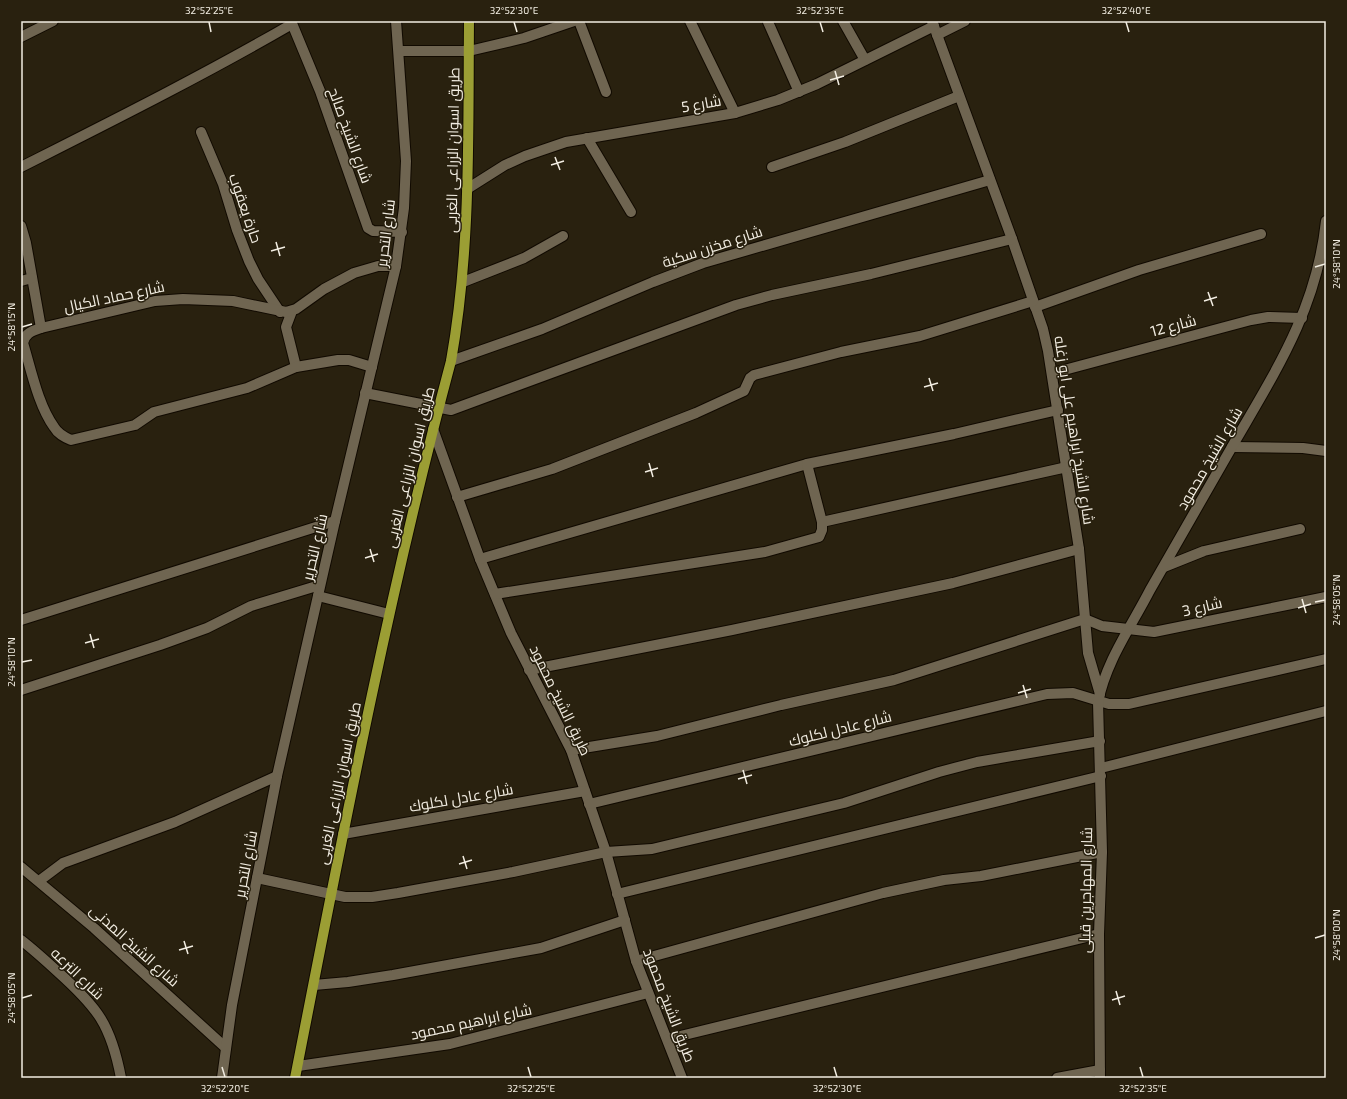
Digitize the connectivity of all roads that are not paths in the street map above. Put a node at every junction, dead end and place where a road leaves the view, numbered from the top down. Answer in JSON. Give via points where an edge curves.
{"nodes":[{"id":1,"x":53,"y":21,"type":"edge"},
{"id":2,"x":396,"y":21,"type":"edge"},
{"id":3,"x":469,"y":21,"type":"edge"},
{"id":4,"x":574,"y":21,"type":"edge"},
{"id":5,"x":579,"y":21,"type":"edge"},
{"id":6,"x":690,"y":21,"type":"edge"},
{"id":7,"x":843,"y":21,"type":"edge"},
{"id":8,"x":965,"y":21,"type":"edge"},
{"id":9,"x":291,"y":22,"type":"edge"},
{"id":10,"x":768,"y":22,"type":"edge"},
{"id":11,"x":934,"y":27,"type":"edge"},
{"id":12,"x":21,"y":37,"type":"edge"},
{"id":13,"x":399,"y":51,"type":"junction"},
{"id":14,"x":468,"y":51,"type":"junction"},
{"id":15,"x":865,"y":60,"type":"junction"},
{"id":16,"x":606,"y":92,"type":"dead end"},
{"id":17,"x":799,"y":92,"type":"junction"},
{"id":18,"x":959,"y":96,"type":"junction"},
{"id":19,"x":735,"y":113,"type":"junction"},
{"id":20,"x":201,"y":132,"type":"dead end"},
{"id":21,"x":587,"y":138,"type":"junction"},
{"id":22,"x":21,"y":167,"type":"edge"},
{"id":23,"x":772,"y":167,"type":"dead end"},
{"id":24,"x":990,"y":180,"type":"junction"},
{"id":25,"x":467,"y":189,"type":"junction"},
{"id":26,"x":631,"y":212,"type":"dead end"},
{"id":27,"x":1326,"y":221,"type":"edge"},
{"id":28,"x":21,"y":226,"type":"edge"},
{"id":29,"x":402,"y":232,"type":"junction"},
{"id":30,"x":1261,"y":234,"type":"dead end"},
{"id":31,"x":563,"y":236,"type":"dead end"},
{"id":32,"x":1012,"y":239,"type":"junction"},
{"id":33,"x":396,"y":266,"type":"junction"},
{"id":34,"x":32,"y":278,"type":"junction"},
{"id":35,"x":21,"y":281,"type":"edge"},
{"id":36,"x":463,"y":282,"type":"junction"},
{"id":37,"x":1034,"y":304,"type":"junction"},
{"id":38,"x":292,"y":311,"type":"junction"},
{"id":39,"x":280,"y":312,"type":"junction"},
{"id":40,"x":1302,"y":318,"type":"junction"},
{"id":41,"x":41,"y":328,"type":"junction"},
{"id":42,"x":24,"y":360,"type":"edge"},
{"id":43,"x":451,"y":361,"type":"junction"},
{"id":44,"x":296,"y":367,"type":"junction"},
{"id":45,"x":372,"y":367,"type":"junction"},
{"id":46,"x":1053,"y":373,"type":"junction"},
{"id":47,"x":365,"y":393,"type":"junction"},
{"id":48,"x":438,"y":409,"type":"junction"},
{"id":49,"x":1058,"y":410,"type":"junction"},
{"id":50,"x":433,"y":429,"type":"junction"},
{"id":51,"x":1232,"y":447,"type":"junction"},
{"id":52,"x":1326,"y":451,"type":"edge"},
{"id":53,"x":807,"y":464,"type":"junction"},
{"id":54,"x":1067,"y":467,"type":"junction"},
{"id":55,"x":458,"y":497,"type":"junction"},
{"id":56,"x":335,"y":521,"type":"junction"},
{"id":57,"x":822,"y":522,"type":"junction"},
{"id":58,"x":1300,"y":529,"type":"dead end"},
{"id":59,"x":1079,"y":549,"type":"junction"},
{"id":60,"x":480,"y":559,"type":"junction"},
{"id":61,"x":1163,"y":568,"type":"junction"},
{"id":62,"x":320,"y":585,"type":"junction"},
{"id":63,"x":495,"y":594,"type":"junction"},
{"id":64,"x":318,"y":596,"type":"junction"},
{"id":65,"x":1326,"y":597,"type":"edge"},
{"id":66,"x":389,"y":614,"type":"junction"},
{"id":67,"x":1085,"y":619,"type":"junction"},
{"id":68,"x":21,"y":620,"type":"edge"},
{"id":69,"x":1129,"y":629,"type":"junction"},
{"id":70,"x":1326,"y":659,"type":"edge"},
{"id":71,"x":529,"y":670,"type":"junction"},
{"id":72,"x":21,"y":690,"type":"edge"},
{"id":73,"x":1099,"y":698,"type":"junction"},
{"id":74,"x":1326,"y":711,"type":"edge"},
{"id":75,"x":1100,"y":741,"type":"junction"},
{"id":76,"x":571,"y":750,"type":"junction"},
{"id":77,"x":1101,"y":772,"type":"junction"},
{"id":78,"x":277,"y":776,"type":"junction"},
{"id":79,"x":585,"y":791,"type":"junction"},
{"id":80,"x":589,"y":804,"type":"junction"},
{"id":81,"x":343,"y":834,"type":"junction"},
{"id":82,"x":606,"y":852,"type":"junction"},
{"id":83,"x":1102,"y":852,"type":"junction"},
{"id":84,"x":21,"y":866,"type":"edge"},
{"id":85,"x":258,"y":878,"type":"junction"},
{"id":86,"x":39,"y":881,"type":"junction"},
{"id":87,"x":617,"y":894,"type":"junction"},
{"id":88,"x":331,"y":895,"type":"junction"},
{"id":89,"x":625,"y":920,"type":"junction"},
{"id":90,"x":1099,"y":934,"type":"junction"},
{"id":91,"x":21,"y":940,"type":"edge"},
{"id":92,"x":636,"y":961,"type":"junction"},
{"id":93,"x":314,"y":985,"type":"junction"},
{"id":94,"x":648,"y":994,"type":"junction"},
{"id":95,"x":668,"y":1039,"type":"junction"},
{"id":96,"x":226,"y":1048,"type":"junction"},
{"id":97,"x":298,"y":1066,"type":"junction"},
{"id":98,"x":1100,"y":1074,"type":"edge"},
{"id":99,"x":120,"y":1078,"type":"edge"},
{"id":100,"x":222,"y":1078,"type":"edge"},
{"id":101,"x":295,"y":1078,"type":"edge"},
{"id":102,"x":682,"y":1078,"type":"edge"},
{"id":103,"x":1057,"y":1078,"type":"edge"}],
"edges":[{"from":1,"to":12,"type":"street"},
{"from":2,"to":13,"type":"street","name":"شارع التحرير"},
{"from":3,"to":14,"type":"main road","name":"طريق اسوان الزراعى الغربى"},
{"from":4,"to":14,"type":"street","via":[[510,42]]},
{"from":5,"to":16,"type":"street"},
{"from":6,"to":19,"type":"street"},
{"from":7,"to":15,"type":"street"},
{"from":8,"to":11,"type":"street","name":"شارع 5"},
{"from":9,"to":22,"type":"street","via":[[243,52],[141,107]]},
{"from":9,"to":29,"type":"street","name":"شارع الشيخ صالح","via":[[320,91],[368,228],[373,231]]},
{"from":10,"to":17,"type":"street"},
{"from":11,"to":15,"type":"street","name":"شارع 5"},
{"from":11,"to":18,"type":"street","name":"شارع الشيخ ابراهيم على ابو زغله"},
{"from":13,"to":14,"type":"street"},
{"from":13,"to":29,"type":"street","name":"شارع التحرير","via":[[406,161]]},
{"from":14,"to":25,"type":"main road","name":"طريق اسوان الزراعى الغربى"},
{"from":15,"to":17,"type":"street","name":"شارع 5"},
{"from":17,"to":19,"type":"street","name":"شارع 5"},
{"from":18,"to":23,"type":"street","via":[[846,142]]},
{"from":18,"to":24,"type":"street","name":"شارع الشيخ ابراهيم على ابو زغله"},
{"from":19,"to":21,"type":"street","name":"شارع 5"},
{"from":20,"to":39,"type":"street","name":"حارة يعقوب","via":[[223,184],[236,230],[249,261],[261,285]]},
{"from":21,"to":25,"type":"street","name":"شارع 5","via":[[559,144],[525,156],[505,165]]},
{"from":21,"to":26,"type":"street"},
{"from":24,"to":32,"type":"street","name":"شارع الشيخ ابراهيم على ابو زغله"},
{"from":24,"to":43,"type":"street","name":"شارع مخزن سكية","via":[[697,266],[542,329]]},
{"from":25,"to":36,"type":"main road","name":"طريق اسوان الزراعى الغربى"},
{"from":27,"to":40,"type":"street","name":"شارع الشيخ محمود","via":[[1319,266]]},
{"from":28,"to":34,"type":"street"},
{"from":29,"to":33,"type":"street","name":"شارع التحرير"},
{"from":30,"to":37,"type":"street"},
{"from":31,"to":36,"type":"street","via":[[524,258]]},
{"from":32,"to":37,"type":"street","name":"شارع الشيخ ابراهيم على ابو زغله"},
{"from":32,"to":48,"type":"street","via":[[736,305],[462,408]]},
{"from":33,"to":38,"type":"street","name":"شارع حماد الكيال","via":[[378,266],[354,273],[324,289]]},
{"from":33,"to":45,"type":"street","name":"شارع التحرير"},
{"from":34,"to":35,"type":"street"},
{"from":34,"to":41,"type":"street"},
{"from":36,"to":43,"type":"main road","name":"طريق اسوان الزراعى الغربى"},
{"from":37,"to":46,"type":"street","name":"شارع الشيخ ابراهيم على ابو زغله","via":[[1043,329]]},
{"from":37,"to":55,"type":"street","via":[[920,336],[841,352],[754,375],[744,391],[696,413],[552,469]]},
{"from":38,"to":39,"type":"street","name":"شارع حماد الكيال"},
{"from":38,"to":44,"type":"street","via":[[286,327]]},
{"from":39,"to":41,"type":"street","name":"شارع حماد الكيال","via":[[234,301],[162,300]]},
{"from":40,"to":46,"type":"street","name":"شارع 12","via":[[1251,320]]},
{"from":40,"to":51,"type":"street","name":"شارع الشيخ محمود","via":[[1286,353]]},
{"from":41,"to":42,"type":"street","name":"شارع حماد الكيال","via":[[30,332],[24,339]]},
{"from":42,"to":44,"type":"street","via":[[54,428],[71,440],[135,424],[154,412],[247,388]]},
{"from":43,"to":48,"type":"main road","name":"طريق اسوان الزراعى الغربى"},
{"from":44,"to":45,"type":"street","via":[[349,360]]},
{"from":45,"to":47,"type":"street","name":"شارع التحرير"},
{"from":46,"to":49,"type":"street","name":"شارع الشيخ ابراهيم على ابو زغله"},
{"from":47,"to":48,"type":"street"},
{"from":47,"to":56,"type":"street","name":"شارع التحرير"},
{"from":48,"to":50,"type":"main road","name":"طريق اسوان الزراعى الغربى"},
{"from":49,"to":53,"type":"street"},
{"from":49,"to":54,"type":"street","name":"شارع الشيخ ابراهيم على ابو زغله"},
{"from":50,"to":55,"type":"street","name":"طريق الشيخ محمود"},
{"from":50,"to":66,"type":"main road","name":"طريق اسوان الزراعى الغربى"},
{"from":51,"to":52,"type":"street","via":[[1303,448]]},
{"from":51,"to":61,"type":"street","name":"شارع الشيخ محمود"},
{"from":53,"to":57,"type":"street"},
{"from":53,"to":60,"type":"street"},
{"from":54,"to":57,"type":"street"},
{"from":54,"to":59,"type":"street","name":"شارع الشيخ ابراهيم على ابو زغله"},
{"from":55,"to":60,"type":"street","name":"طريق الشيخ محمود"},
{"from":56,"to":62,"type":"street","name":"شارع التحرير"},
{"from":56,"to":68,"type":"street"},
{"from":57,"to":63,"type":"street","via":[[819,537],[765,552]]},
{"from":58,"to":61,"type":"street","via":[[1204,551]]},
{"from":59,"to":67,"type":"street","name":"شارع الشيخ ابراهيم على ابو زغله"},
{"from":59,"to":71,"type":"street","via":[[952,583]]},
{"from":60,"to":63,"type":"street","name":"طريق الشيخ محمود"},
{"from":61,"to":69,"type":"street","name":"شارع الشيخ محمود"},
{"from":62,"to":64,"type":"street","name":"شارع التحرير"},
{"from":62,"to":72,"type":"street","via":[[251,606],[207,628],[175,640]]},
{"from":63,"to":71,"type":"street","name":"طريق الشيخ محمود"},
{"from":64,"to":66,"type":"street"},
{"from":64,"to":78,"type":"street","name":"شارع التحرير"},
{"from":65,"to":69,"type":"street","name":"شارع 3","via":[[1154,632]]},
{"from":66,"to":81,"type":"main road","name":"طريق اسوان الزراعى الغربى"},
{"from":67,"to":69,"type":"street","name":"شارع 3","via":[[1102,626]]},
{"from":67,"to":73,"type":"street","name":"شارع الشيخ ابراهيم على ابو زغله","via":[[1088,653]]},
{"from":67,"to":76,"type":"street","via":[[894,680],[656,736]]},
{"from":69,"to":73,"type":"street","name":"شارع الشيخ محمود","via":[[1108,668]]},
{"from":70,"to":73,"type":"street","name":"شارع عادل لكلوك","via":[[1129,704],[1119,705]]},
{"from":71,"to":76,"type":"street","name":"طريق الشيخ محمود"},
{"from":73,"to":75,"type":"street","name":"شارع المهاجرين قبلى"},
{"from":73,"to":80,"type":"street","name":"شارع عادل لكلوك","via":[[1073,693],[1047,694]]},
{"from":74,"to":77,"type":"street"},
{"from":75,"to":77,"type":"street","name":"شارع المهاجرين قبلى"},
{"from":75,"to":82,"type":"street","via":[[976,762],[844,803],[652,849]]},
{"from":76,"to":79,"type":"street","name":"طريق الشيخ محمود"},
{"from":77,"to":83,"type":"street","name":"شارع المهاجرين قبلى"},
{"from":77,"to":87,"type":"street"},
{"from":78,"to":85,"type":"street","name":"شارع التحرير"},
{"from":78,"to":86,"type":"street","via":[[175,822],[63,863]]},
{"from":79,"to":80,"type":"street","name":"طريق الشيخ محمود"},
{"from":79,"to":81,"type":"street","name":"شارع عادل لكلوك"},
{"from":80,"to":82,"type":"street","name":"طريق الشيخ محمود"},
{"from":81,"to":88,"type":"main road","name":"طريق اسوان الزراعى الغربى"},
{"from":82,"to":87,"type":"street","name":"طريق الشيخ محمود"},
{"from":82,"to":88,"type":"street","via":[[398,893],[359,897]]},
{"from":83,"to":90,"type":"street","name":"شارع المهاجرين قبلى"},
{"from":83,"to":92,"type":"street","via":[[883,893]]},
{"from":84,"to":86,"type":"street","name":"شارع الشيخ المدنى"},
{"from":85,"to":88,"type":"street"},
{"from":85,"to":96,"type":"street","name":"شارع التحرير","via":[[232,1005]]},
{"from":86,"to":96,"type":"street","name":"شارع الشيخ المدنى","via":[[88,922]]},
{"from":87,"to":89,"type":"street","name":"طريق الشيخ محمود"},
{"from":88,"to":93,"type":"main road","name":"طريق اسوان الزراعى الغربى"},
{"from":89,"to":92,"type":"street","name":"طريق الشيخ محمود"},
{"from":89,"to":93,"type":"street","via":[[541,948],[393,975]]},
{"from":90,"to":95,"type":"street"},
{"from":90,"to":98,"type":"street","name":"شارع المهاجرين قبلى"},
{"from":91,"to":99,"type":"street","name":"شارع الترعه","via":[[85,996],[98,1014],[116,1053]]},
{"from":92,"to":94,"type":"street","name":"طريق الشيخ محمود"},
{"from":93,"to":97,"type":"main road","name":"طريق اسوان الزراعى الغربى"},
{"from":94,"to":95,"type":"street","name":"طريق الشيخ محمود"},
{"from":94,"to":97,"type":"street","name":"شارع ابراهيم محمود","via":[[450,1044]]},
{"from":95,"to":102,"type":"street","name":"طريق الشيخ محمود"},
{"from":96,"to":100,"type":"street","name":"شارع التحرير"},
{"from":97,"to":101,"type":"main road","name":"طريق اسوان الزراعى الغربى"},
{"from":98,"to":103,"type":"street"}]}
